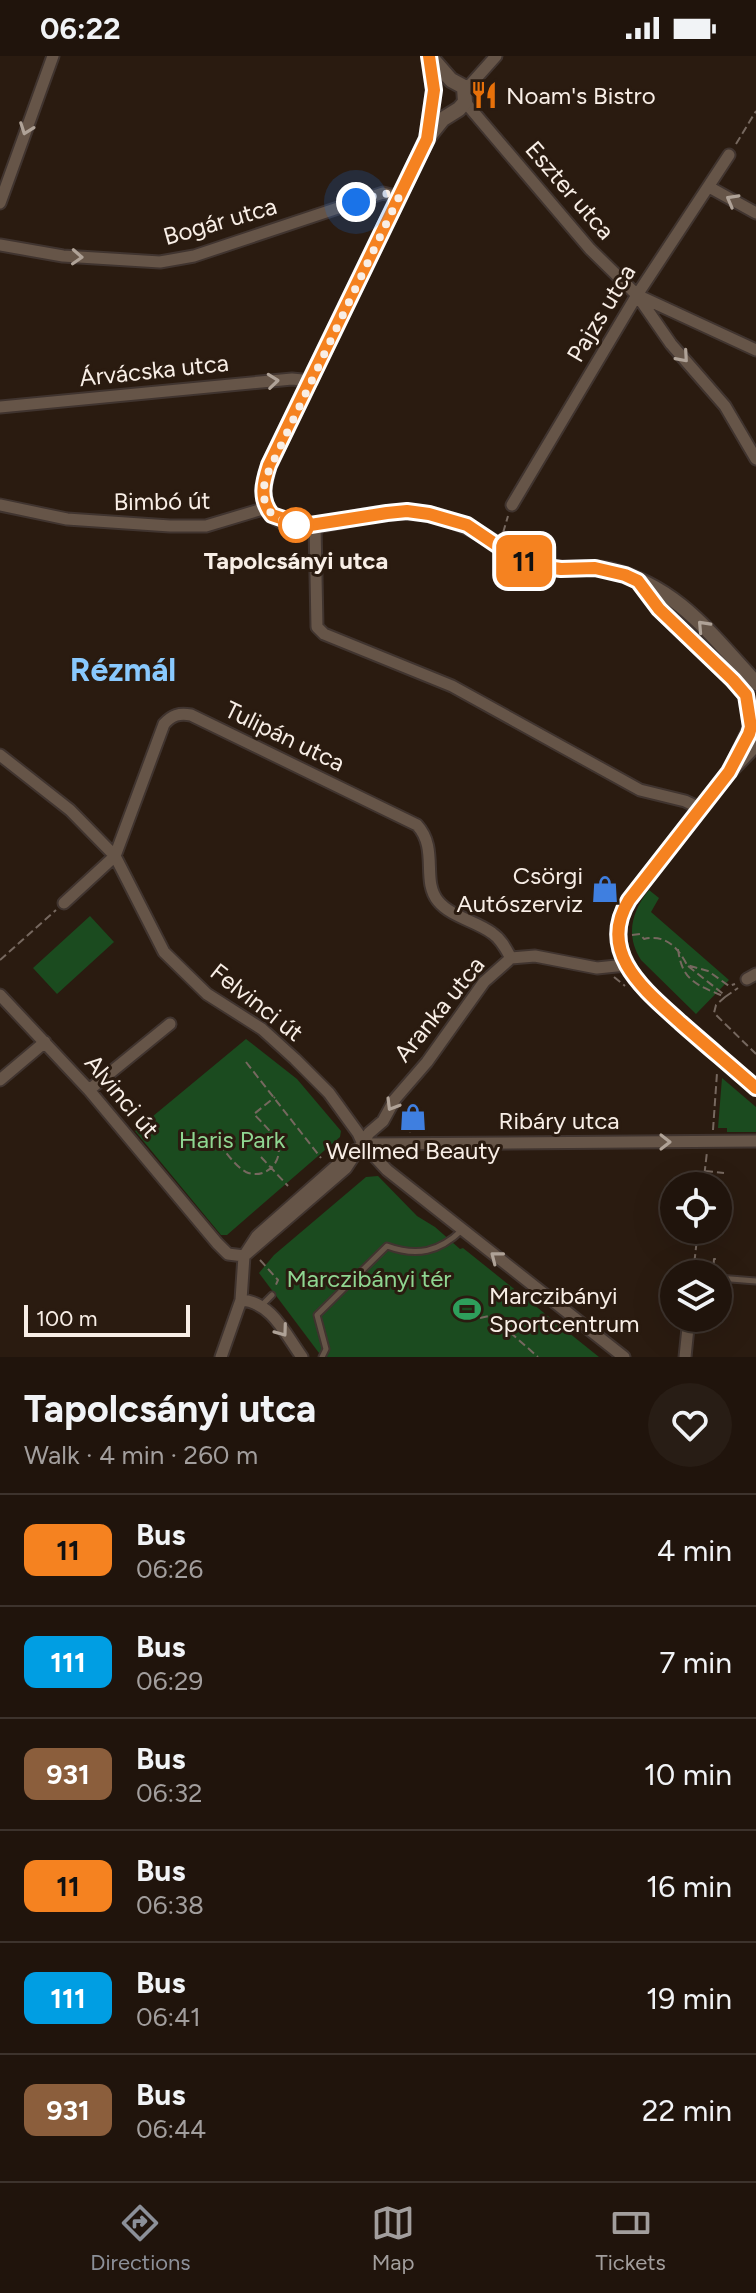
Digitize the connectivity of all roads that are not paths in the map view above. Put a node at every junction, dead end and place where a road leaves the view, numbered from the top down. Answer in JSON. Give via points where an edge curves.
{"nodes":[{"id":1,"x":53,"y":56,"type":"edge"},
{"id":2,"x":430,"y":56,"type":"edge"},
{"id":3,"x":496,"y":56,"type":"edge"},
{"id":4,"x":460,"y":90,"type":"junction"},
{"id":5,"x":434,"y":94,"type":"junction"},
{"id":6,"x":451,"y":113,"type":"junction"},
{"id":7,"x":427,"y":139,"type":"junction"},
{"id":8,"x":729,"y":155,"type":"road end"},
{"id":9,"x":709,"y":187,"type":"junction"},
{"id":10,"x":399,"y":197,"type":"junction"},
{"id":11,"x":0,"y":203,"type":"edge"},
{"id":12,"x":756,"y":213,"type":"edge"},
{"id":13,"x":0,"y":245,"type":"edge"},
{"id":14,"x":637,"y":295,"type":"junction"},
{"id":15,"x":756,"y":350,"type":"edge"},
{"id":16,"x":312,"y":381,"type":"junction"},
{"id":17,"x":0,"y":407,"type":"edge"},
{"id":18,"x":756,"y":459,"type":"edge"},
{"id":19,"x":0,"y":505,"type":"edge"},
{"id":20,"x":512,"y":505,"type":"road end"},
{"id":21,"x":266,"y":508,"type":"junction"},
{"id":22,"x":315,"y":525,"type":"junction"},
{"id":23,"x":638,"y":581,"type":"junction"},
{"id":24,"x":756,"y":683,"type":"edge"},
{"id":25,"x":753,"y":711,"type":"edge"},
{"id":26,"x":756,"y":744,"type":"edge"},
{"id":27,"x":0,"y":755,"type":"edge"},
{"id":28,"x":729,"y":772,"type":"junction"},
{"id":29,"x":702,"y":809,"type":"junction"},
{"id":30,"x":115,"y":856,"type":"junction"},
{"id":31,"x":64,"y":903,"type":"road end"},
{"id":32,"x":511,"y":958,"type":"junction"},
{"id":33,"x":626,"y":965,"type":"junction"},
{"id":34,"x":0,"y":995,"type":"edge"},
{"id":35,"x":170,"y":1024,"type":"dead end"},
{"id":36,"x":45,"y":1042,"type":"junction"},
{"id":37,"x":0,"y":1080,"type":"edge"},
{"id":38,"x":756,"y":1088,"type":"edge"},
{"id":39,"x":89,"y":1090,"type":"junction"},
{"id":40,"x":756,"y":1141,"type":"edge"},
{"id":41,"x":363,"y":1144,"type":"junction"},
{"id":42,"x":462,"y":1230,"type":"junction"},
{"id":43,"x":244,"y":1256,"type":"junction"},
{"id":44,"x":732,"y":1279,"type":"edge"},
{"id":45,"x":756,"y":1281,"type":"edge"},
{"id":46,"x":272,"y":1295,"type":"road end"},
{"id":47,"x":241,"y":1300,"type":"junction"},
{"id":48,"x":262,"y":1305,"type":"junction"},
{"id":49,"x":688,"y":1332,"type":"edge"},
{"id":50,"x":221,"y":1357,"type":"edge"},
{"id":51,"x":302,"y":1357,"type":"edge"},
{"id":52,"x":322,"y":1357,"type":"edge"},
{"id":53,"x":624,"y":1357,"type":"edge"},
{"id":54,"x":685,"y":1357,"type":"edge"}],
"edges":[{"from":1,"to":11,"type":"street","one_way":true},
{"from":2,"to":4,"type":"street"},
{"from":2,"to":5,"type":"street"},
{"from":3,"to":4,"type":"street"},
{"from":4,"to":5,"type":"street","via":[[443,81]]},
{"from":4,"to":6,"type":"street","via":[[459,109]]},
{"from":4,"to":14,"type":"street","name":"Eszter utca","via":[[590,249]]},
{"from":5,"to":6,"type":"street","via":[[439,109]]},
{"from":5,"to":7,"type":"street"},
{"from":6,"to":7,"type":"street"},
{"from":7,"to":10,"type":"street"},
{"from":8,"to":9,"type":"street","name":"Pajzs utca"},
{"from":12,"to":9,"type":"street","one_way":true},
{"from":9,"to":14,"type":"street","name":"Pajzs utca"},
{"from":13,"to":10,"type":"street","name":"Bogár utca","one_way":true,"via":[[63,256],[160,262],[194,256],[383,193]]},
{"from":10,"to":16,"type":"street"},
{"from":14,"to":15,"type":"street"},
{"from":14,"to":18,"type":"street","name":"Eszter utca","one_way":true,"via":[[725,406]]},
{"from":14,"to":20,"type":"street","name":"Pajzs utca"},
{"from":17,"to":16,"type":"street","name":"Árvácska utca","one_way":true},
{"from":16,"to":21,"type":"street","via":[[269,465],[263,490]]},
{"from":19,"to":21,"type":"street","name":"Bimbó út","via":[[67,519],[170,526],[206,526]]},
{"from":21,"to":22,"type":"street","via":[[288,523]]},
{"from":22,"to":23,"type":"street","via":[[407,511],[429,514],[467,525],[531,565],[595,568]]},
{"from":22,"to":29,"type":"street","via":[[317,627],[324,634],[452,686],[640,790]]},
{"from":24,"to":23,"type":"street","one_way":true,"via":[[689,611]]},
{"from":23,"to":25,"type":"street","via":[[659,609],[733,680]]},
{"from":25,"to":28,"type":"street","via":[[749,734]]},
{"from":26,"to":28,"type":"street"},
{"from":27,"to":30,"type":"street","name":"Felvinci út","via":[[70,810]]},
{"from":28,"to":29,"type":"street"},
{"from":29,"to":33,"type":"street","via":[[629,900],[619,939]]},
{"from":30,"to":31,"type":"street","name":"Tulipán utca"},
{"from":30,"to":32,"type":"street","name":"Tulipán utca","via":[[164,724],[180,713],[191,715],[417,825],[429,845],[436,899],[492,932]]},
{"from":30,"to":41,"type":"street","name":"Felvinci út","via":[[164,952],[207,994],[262,1029],[295,1059],[329,1093]]},
{"from":32,"to":33,"type":"street","name":"Aranka utca","via":[[535,956],[597,968]]},
{"from":32,"to":41,"type":"street","name":"Aranka utca","one_way":true,"via":[[484,982]]},
{"from":33,"to":38,"type":"street","via":[[637,982]]},
{"from":34,"to":36,"type":"street","name":"Alvinci út"},
{"from":35,"to":39,"type":"street"},
{"from":36,"to":37,"type":"street"},
{"from":36,"to":39,"type":"street","name":"Alvinci út"},
{"from":39,"to":43,"type":"street","name":"Alvinci út","via":[[217,1243],[228,1254]]},
{"from":41,"to":40,"type":"street","name":"Ribáry utca","one_way":true},
{"from":41,"to":42,"type":"street"},
{"from":41,"to":43,"type":"street","via":[[346,1168]]},
{"from":42,"to":52,"type":"lane","via":[[437,1249],[414,1253],[387,1246],[317,1315],[326,1349]]},
{"from":53,"to":42,"type":"street","one_way":true},
{"from":43,"to":47,"type":"street"},
{"from":44,"to":45,"type":"lane"},
{"from":46,"to":48,"type":"lane"},
{"from":47,"to":48,"type":"street"},
{"from":47,"to":50,"type":"street"},
{"from":48,"to":51,"type":"street","one_way":true},
{"from":49,"to":54,"type":"street"}]}
